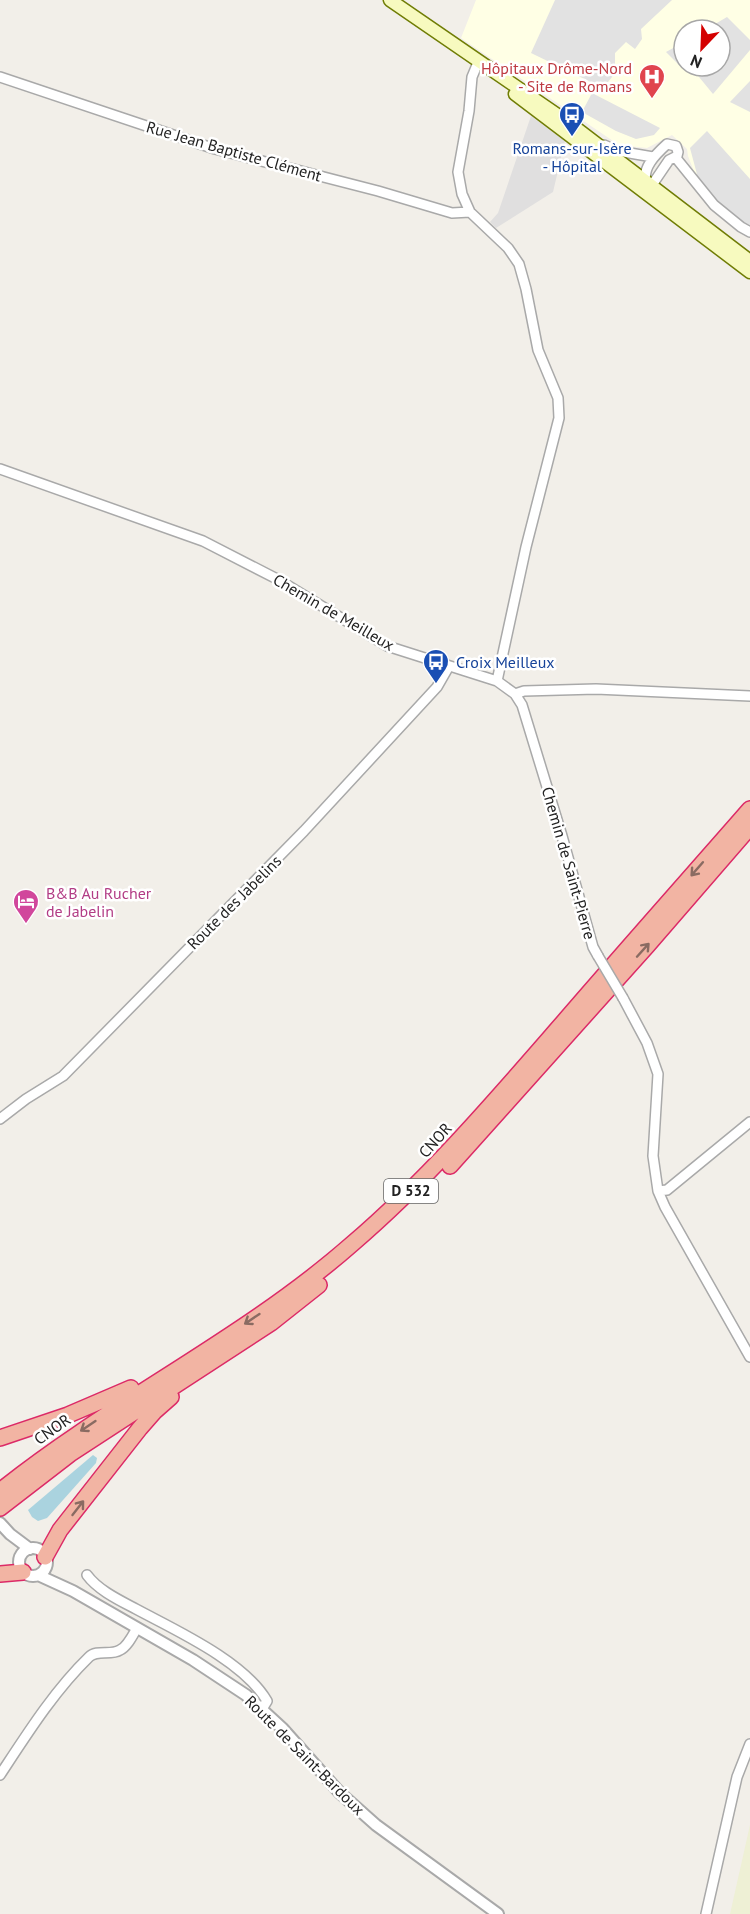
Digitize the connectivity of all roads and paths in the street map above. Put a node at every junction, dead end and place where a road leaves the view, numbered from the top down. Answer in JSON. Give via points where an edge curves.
{"nodes":[{"id":1,"x":390,"y":0,"type":"edge"},
{"id":2,"x":451,"y":43,"type":"junction"},
{"id":3,"x":477,"y":65,"type":"junction"},
{"id":4,"x":0,"y":77,"type":"edge"},
{"id":5,"x":572,"y":125,"type":"junction"},
{"id":6,"x":662,"y":151,"type":"junction"},
{"id":7,"x":653,"y":157,"type":"junction"},
{"id":8,"x":672,"y":159,"type":"junction"},
{"id":9,"x":610,"y":168,"type":"junction"},
{"id":10,"x":648,"y":183,"type":"junction"},
{"id":11,"x":656,"y":201,"type":"junction"},
{"id":12,"x":470,"y":212,"type":"junction"},
{"id":13,"x":750,"y":232,"type":"edge"},
{"id":14,"x":750,"y":261,"type":"edge"},
{"id":15,"x":750,"y":272,"type":"edge"},
{"id":16,"x":0,"y":469,"type":"edge"},
{"id":17,"x":449,"y":666,"type":"junction"},
{"id":18,"x":497,"y":681,"type":"junction"},
{"id":19,"x":515,"y":694,"type":"junction"},
{"id":20,"x":750,"y":696,"type":"edge"},
{"id":21,"x":750,"y":809,"type":"edge"},
{"id":22,"x":750,"y":827,"type":"edge"},
{"id":23,"x":0,"y":1119,"type":"edge"},
{"id":24,"x":750,"y":1122,"type":"edge"},
{"id":25,"x":658,"y":1191,"type":"junction"},
{"id":26,"x":271,"y":1323,"type":"junction"},
{"id":27,"x":218,"y":1342,"type":"junction"},
{"id":28,"x":750,"y":1357,"type":"edge"},
{"id":29,"x":0,"y":1438,"type":"edge"},
{"id":30,"x":0,"y":1491,"type":"edge"},
{"id":31,"x":0,"y":1508,"type":"edge"},
{"id":32,"x":4,"y":1528,"type":"edge"},
{"id":33,"x":30,"y":1549,"type":"junction"},
{"id":34,"x":20,"y":1556,"type":"junction"},
{"id":35,"x":46,"y":1560,"type":"junction"},
{"id":36,"x":23,"y":1572,"type":"junction"},
{"id":37,"x":0,"y":1574,"type":"edge"},
{"id":38,"x":38,"y":1575,"type":"junction"},
{"id":39,"x":87,"y":1575,"type":"dead end"},
{"id":40,"x":73,"y":1591,"type":"junction"},
{"id":41,"x":136,"y":1628,"type":"junction"},
{"id":42,"x":262,"y":1709,"type":"junction"},
{"id":43,"x":750,"y":1744,"type":"edge"},
{"id":44,"x":0,"y":1775,"type":"edge"},
{"id":45,"x":498,"y":1914,"type":"edge"},
{"id":46,"x":705,"y":1914,"type":"edge"}],
"edges":[{"from":1,"to":2,"type":"main road"},
{"from":2,"to":3,"type":"main road"},
{"from":2,"to":5,"type":"main road"},
{"from":3,"to":9,"type":"main road"},
{"from":3,"to":12,"type":"street","via":[[458,172]]},
{"from":4,"to":12,"type":"street","name":"Rue Jean Baptiste Clément","via":[[215,149],[452,213]]},
{"from":5,"to":7,"type":"street","via":[[610,148]]},
{"from":5,"to":10,"type":"main road"},
{"from":6,"to":7,"type":"street"},
{"from":6,"to":8,"type":"street","via":[[664,157]]},
{"from":6,"to":8,"type":"street","via":[[667,144],[673,144],[678,149]]},
{"from":7,"to":10,"type":"street","via":[[648,167]]},
{"from":8,"to":10,"type":"street"},
{"from":8,"to":13,"type":"street","via":[[714,205]]},
{"from":9,"to":10,"type":"street"},
{"from":9,"to":11,"type":"main road"},
{"from":10,"to":11,"type":"street"},
{"from":10,"to":14,"type":"main road"},
{"from":11,"to":15,"type":"main road"},
{"from":12,"to":18,"type":"street","via":[[519,264],[538,350],[558,398],[559,418]]},
{"from":16,"to":17,"type":"street","name":"Chemin de Meilleux","via":[[203,541],[279,580],[387,646]]},
{"from":17,"to":18,"type":"street","name":"Chemin de Meilleux"},
{"from":17,"to":23,"type":"street","name":"Route des Jabelins","via":[[437,687],[304,831],[63,1076]]},
{"from":18,"to":19,"type":"street","name":"Chemin de Meilleux"},
{"from":19,"to":20,"type":"street","via":[[596,689]]},
{"from":19,"to":25,"type":"street","name":"Chemin de Saint-Pierre","bridge":true,"via":[[522,705],[593,947],[647,1043],[657,1074],[653,1155]]},
{"from":21,"to":27,"type":"highway","name":"CNOR","number":"D 532","one_way":true,"via":[[420,1182],[315,1276]]},
{"from":26,"to":22,"type":"highway","name":"CNOR","number":"D 532","one_way":true,"via":[[361,1251],[450,1167]]},
{"from":24,"to":25,"type":"street","via":[[667,1190]]},
{"from":25,"to":28,"type":"street","name":"Chemin de Saint-Pierre"},
{"from":26,"to":31,"type":"highway","name":"CNOR","number":"D 532","via":[[111,1426]]},
{"from":35,"to":26,"type":"highway","one_way":true,"via":[[60,1530],[154,1412]]},
{"from":27,"to":29,"type":"highway","via":[[119,1394]]},
{"from":27,"to":30,"type":"highway","name":"CNOR","number":"D 532","one_way":true,"via":[[86,1427]]},
{"from":32,"to":33,"type":"street"},
{"from":32,"to":34,"type":"street"},
{"from":33,"to":34,"type":"street"},
{"from":33,"to":35,"type":"street","via":[[39,1550]]},
{"from":34,"to":36,"type":"street"},
{"from":35,"to":38,"type":"street"},
{"from":35,"to":40,"type":"street","name":"Route de Saint-Bardoux"},
{"from":36,"to":37,"type":"highway"},
{"from":36,"to":38,"type":"street"},
{"from":38,"to":40,"type":"street","name":"Route de Saint-Bardoux"},
{"from":39,"to":42,"type":"street","via":[[116,1598],[240,1671],[262,1692],[267,1701]]},
{"from":40,"to":41,"type":"street","name":"Route de Saint-Bardoux"},
{"from":41,"to":42,"type":"street","name":"Route de Saint-Bardoux","via":[[221,1678]]},
{"from":41,"to":44,"type":"street","via":[[119,1652],[93,1654],[79,1667]]},
{"from":42,"to":45,"type":"street","name":"Route de Saint-Bardoux","via":[[340,1793],[376,1825]]},
{"from":43,"to":46,"type":"street","via":[[737,1777]]}]}
